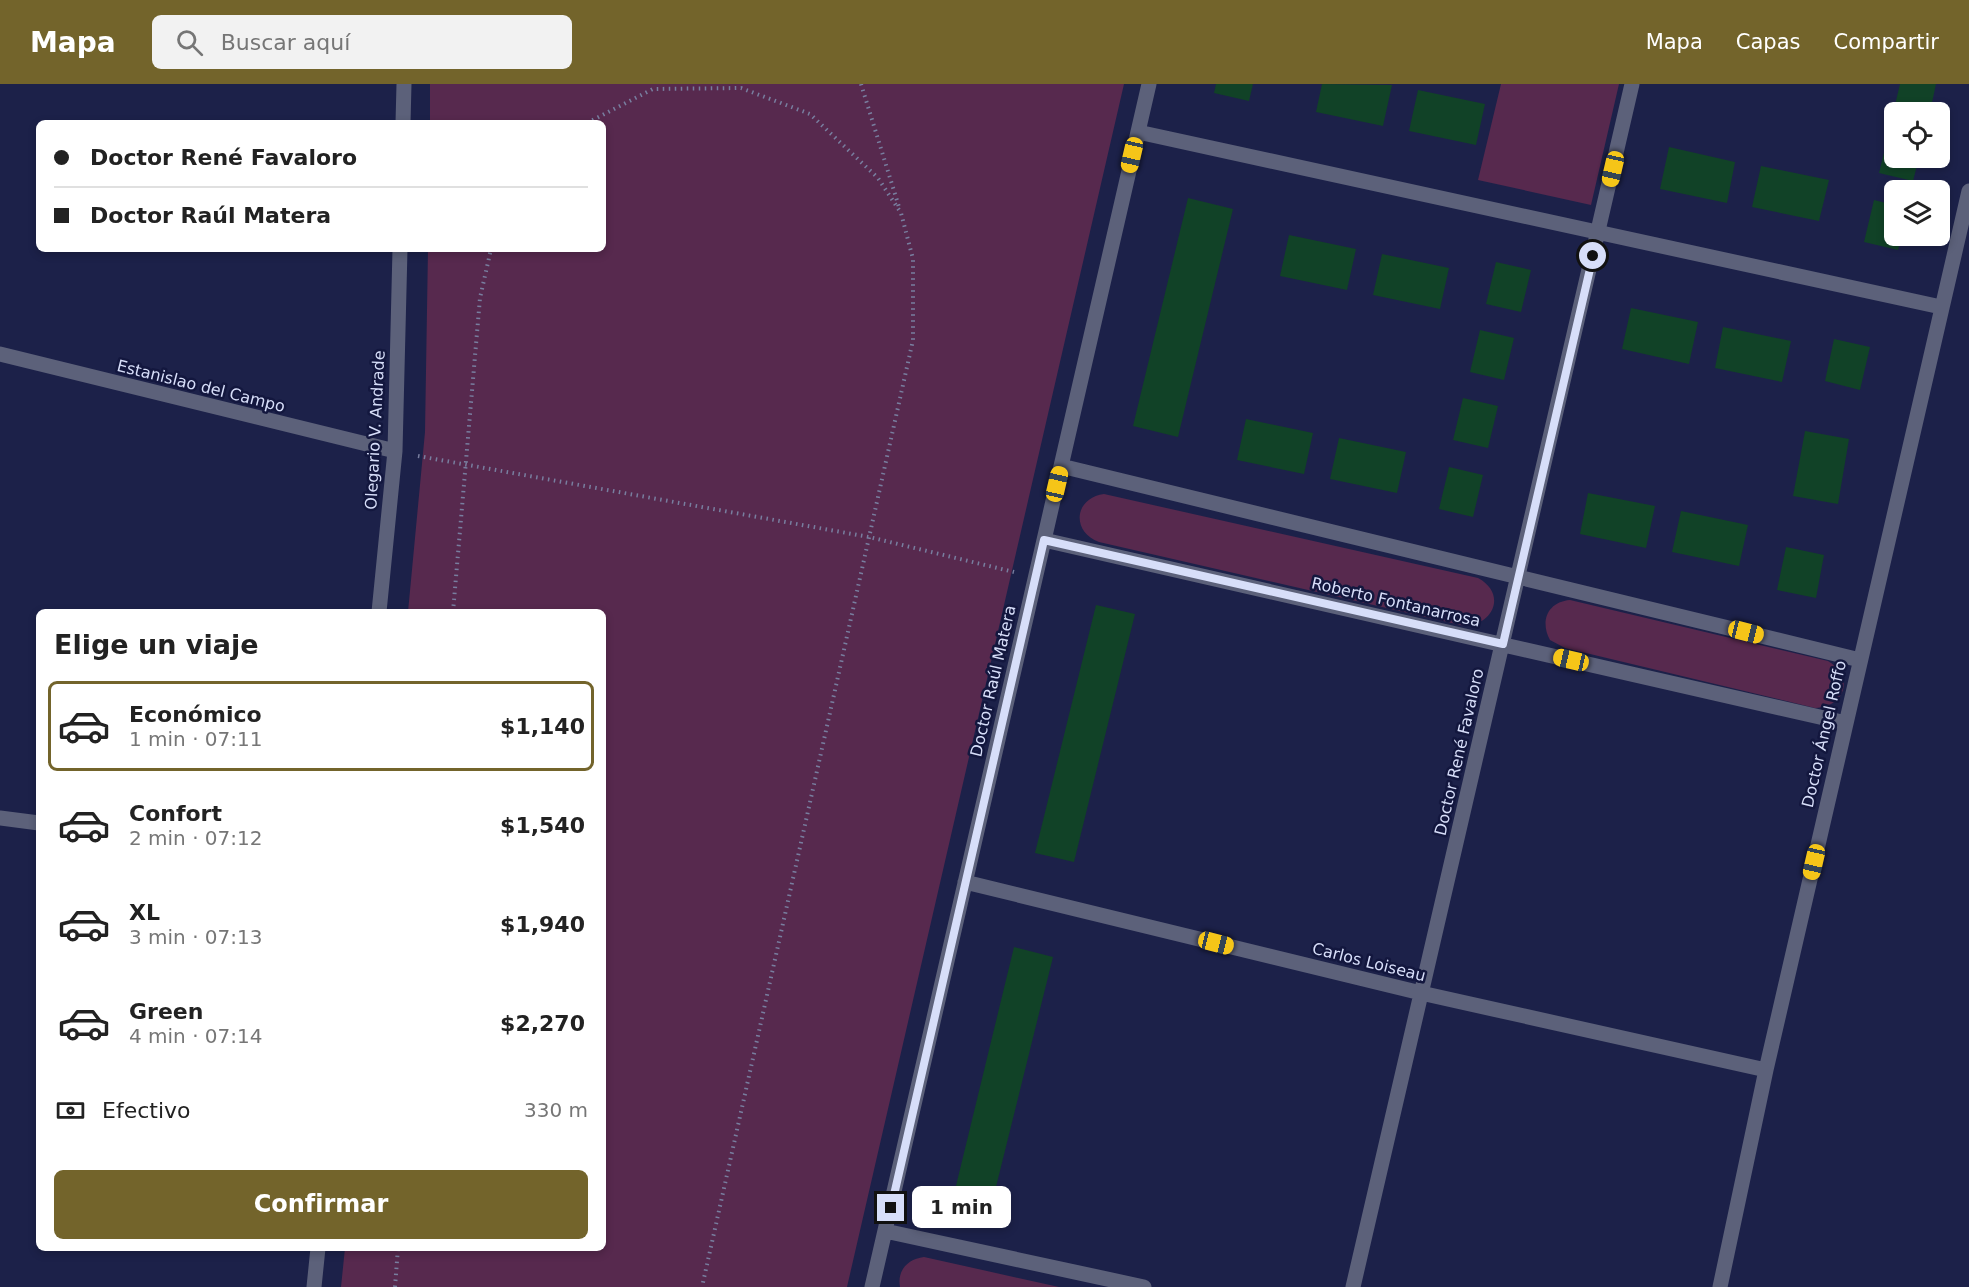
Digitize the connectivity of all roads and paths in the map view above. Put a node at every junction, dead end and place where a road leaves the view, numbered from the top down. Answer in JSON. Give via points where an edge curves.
{"nodes":[{"id":1,"x":404,"y":84,"type":"edge"},
{"id":2,"x":861,"y":84,"type":"edge"},
{"id":3,"x":1149,"y":84,"type":"edge"},
{"id":4,"x":1632,"y":84,"type":"edge"},
{"id":5,"x":403,"y":120,"type":"edge"},
{"id":6,"x":593,"y":120,"type":"edge"},
{"id":7,"x":1138,"y":132,"type":"junction"},
{"id":8,"x":1969,"y":191,"type":"edge"},
{"id":9,"x":900,"y":213,"type":"junction"},
{"id":10,"x":1598,"y":232,"type":"junction"},
{"id":11,"x":400,"y":252,"type":"edge"},
{"id":12,"x":490,"y":252,"type":"edge"},
{"id":13,"x":1941,"y":307,"type":"junction"},
{"id":14,"x":0,"y":354,"type":"edge"},
{"id":15,"x":395,"y":451,"type":"junction"},
{"id":16,"x":466,"y":465,"type":"junction"},
{"id":17,"x":1061,"y":466,"type":"junction"},
{"id":18,"x":869,"y":537,"type":"junction"},
{"id":19,"x":1044,"y":540,"type":"junction"},
{"id":20,"x":1518,"y":577,"type":"junction"},
{"id":21,"x":1035,"y":578,"type":"junction"},
{"id":22,"x":379,"y":609,"type":"edge"},
{"id":23,"x":453,"y":609,"type":"edge"},
{"id":24,"x":1503,"y":644,"type":"junction"},
{"id":25,"x":1860,"y":660,"type":"junction"},
{"id":26,"x":1846,"y":723,"type":"junction"},
{"id":27,"x":0,"y":818,"type":"edge"},
{"id":28,"x":36,"y":823,"type":"edge"},
{"id":29,"x":965,"y":882,"type":"junction"},
{"id":30,"x":1421,"y":993,"type":"junction"},
{"id":31,"x":1766,"y":1070,"type":"junction"},
{"id":32,"x":885,"y":1231,"type":"junction"},
{"id":33,"x":318,"y":1251,"type":"edge"},
{"id":34,"x":398,"y":1251,"type":"edge"},
{"id":35,"x":314,"y":1287,"type":"edge"},
{"id":36,"x":395,"y":1287,"type":"edge"},
{"id":37,"x":702,"y":1287,"type":"edge"},
{"id":38,"x":873,"y":1287,"type":"edge"},
{"id":39,"x":1144,"y":1287,"type":"edge"},
{"id":40,"x":1353,"y":1287,"type":"edge"},
{"id":41,"x":1720,"y":1287,"type":"edge"}],
"edges":[{"from":1,"to":5,"type":"street"},
{"from":2,"to":9,"type":"path"},
{"from":3,"to":7,"type":"street","name":"Doctor Raúl Matera"},
{"from":4,"to":10,"type":"street","name":"Doctor René Favaloro"},
{"from":6,"to":9,"type":"path","via":[[654,88],[741,88],[810,114],[878,178]]},
{"from":7,"to":10,"type":"street"},
{"from":7,"to":17,"type":"street","name":"Doctor Raúl Matera"},
{"from":8,"to":13,"type":"street","name":"Doctor Ángel Roffo"},
{"from":9,"to":18,"type":"path","via":[[913,259],[913,340]]},
{"from":10,"to":13,"type":"street"},
{"from":10,"to":20,"type":"street","name":"Doctor René Favaloro"},
{"from":11,"to":15,"type":"street","name":"Olegario V. Andrade"},
{"from":12,"to":16,"type":"path","via":[[480,298]]},
{"from":13,"to":25,"type":"street","name":"Doctor Ángel Roffo"},
{"from":14,"to":15,"type":"street","name":"Estanislao del Campo"},
{"from":15,"to":16,"type":"path"},
{"from":15,"to":22,"type":"street","name":"Olegario V. Andrade"},
{"from":16,"to":18,"type":"path"},
{"from":16,"to":23,"type":"path"},
{"from":17,"to":19,"type":"street","name":"Doctor Raúl Matera"},
{"from":17,"to":20,"type":"street"},
{"from":18,"to":21,"type":"path"},
{"from":18,"to":37,"type":"path"},
{"from":19,"to":21,"type":"street","name":"Doctor Raúl Matera"},
{"from":19,"to":24,"type":"street","name":"Roberto Fontanarrosa"},
{"from":20,"to":24,"type":"street","name":"Doctor René Favaloro"},
{"from":20,"to":25,"type":"street"},
{"from":21,"to":29,"type":"street","name":"Doctor Raúl Matera"},
{"from":24,"to":26,"type":"street","name":"Roberto Fontanarrosa"},
{"from":24,"to":30,"type":"street","name":"Doctor René Favaloro"},
{"from":25,"to":26,"type":"street","name":"Doctor Ángel Roffo"},
{"from":26,"to":31,"type":"street","name":"Doctor Ángel Roffo"},
{"from":27,"to":28,"type":"street"},
{"from":29,"to":30,"type":"street","name":"Carlos Loiseau"},
{"from":29,"to":32,"type":"street","name":"Doctor Raúl Matera"},
{"from":30,"to":31,"type":"street","name":"Carlos Loiseau"},
{"from":30,"to":40,"type":"street","name":"Doctor René Favaloro"},
{"from":31,"to":41,"type":"street","name":"Doctor Ángel Roffo"},
{"from":32,"to":38,"type":"street","name":"Doctor Raúl Matera"},
{"from":32,"to":39,"type":"street"},
{"from":33,"to":35,"type":"street"},
{"from":34,"to":36,"type":"path"}]}
